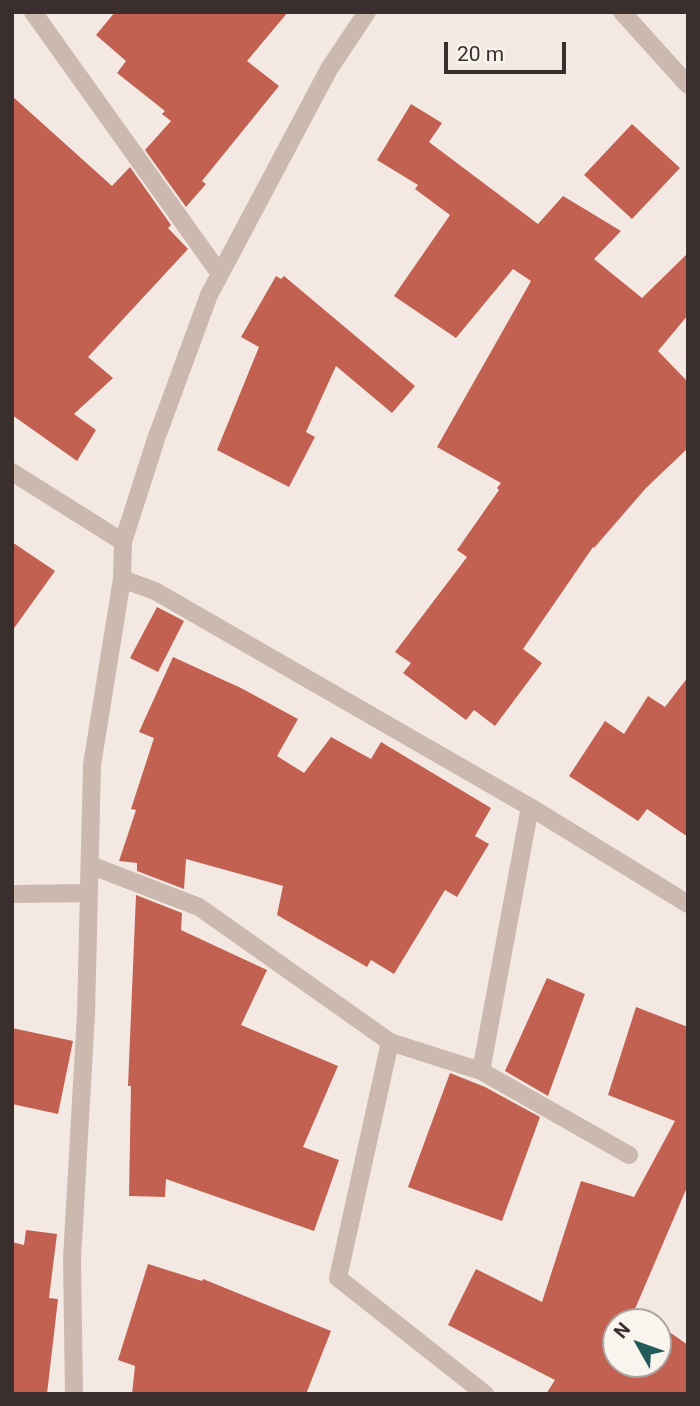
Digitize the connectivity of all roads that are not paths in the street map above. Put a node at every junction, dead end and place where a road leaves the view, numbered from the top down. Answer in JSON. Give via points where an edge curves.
{"nodes":[{"id":1,"x":33,"y":12,"type":"edge"},
{"id":2,"x":367,"y":12,"type":"edge"},
{"id":3,"x":622,"y":12,"type":"edge"},
{"id":4,"x":688,"y":85,"type":"edge"},
{"id":5,"x":220,"y":274,"type":"junction"},
{"id":6,"x":12,"y":472,"type":"edge"},
{"id":7,"x":123,"y":542,"type":"junction"},
{"id":8,"x":122,"y":579,"type":"junction"},
{"id":9,"x":530,"y":807,"type":"junction"},
{"id":10,"x":90,"y":865,"type":"junction"},
{"id":11,"x":12,"y":894,"type":"edge"},
{"id":12,"x":89,"y":894,"type":"junction"},
{"id":13,"x":688,"y":904,"type":"edge"},
{"id":14,"x":390,"y":1042,"type":"junction"},
{"id":15,"x":481,"y":1071,"type":"junction"},
{"id":16,"x":629,"y":1155,"type":"dead end"},
{"id":17,"x":74,"y":1394,"type":"edge"},
{"id":18,"x":485,"y":1394,"type":"edge"}],
"edges":[{"from":1,"to":5,"type":"street"},
{"from":2,"to":5,"type":"street","via":[[328,69]]},
{"from":3,"to":4,"type":"street"},
{"from":5,"to":7,"type":"street","via":[[160,427]]},
{"from":6,"to":7,"type":"street"},
{"from":7,"to":8,"type":"street"},
{"from":8,"to":9,"type":"street","via":[[155,591]]},
{"from":8,"to":10,"type":"street","via":[[92,765]]},
{"from":9,"to":13,"type":"street"},
{"from":9,"to":15,"type":"street"},
{"from":10,"to":12,"type":"street"},
{"from":10,"to":14,"type":"street","via":[[199,907]]},
{"from":11,"to":12,"type":"street"},
{"from":12,"to":17,"type":"street","via":[[72,1259]]},
{"from":14,"to":15,"type":"street"},
{"from":14,"to":18,"type":"street","via":[[338,1278]]},
{"from":15,"to":16,"type":"street"}]}
